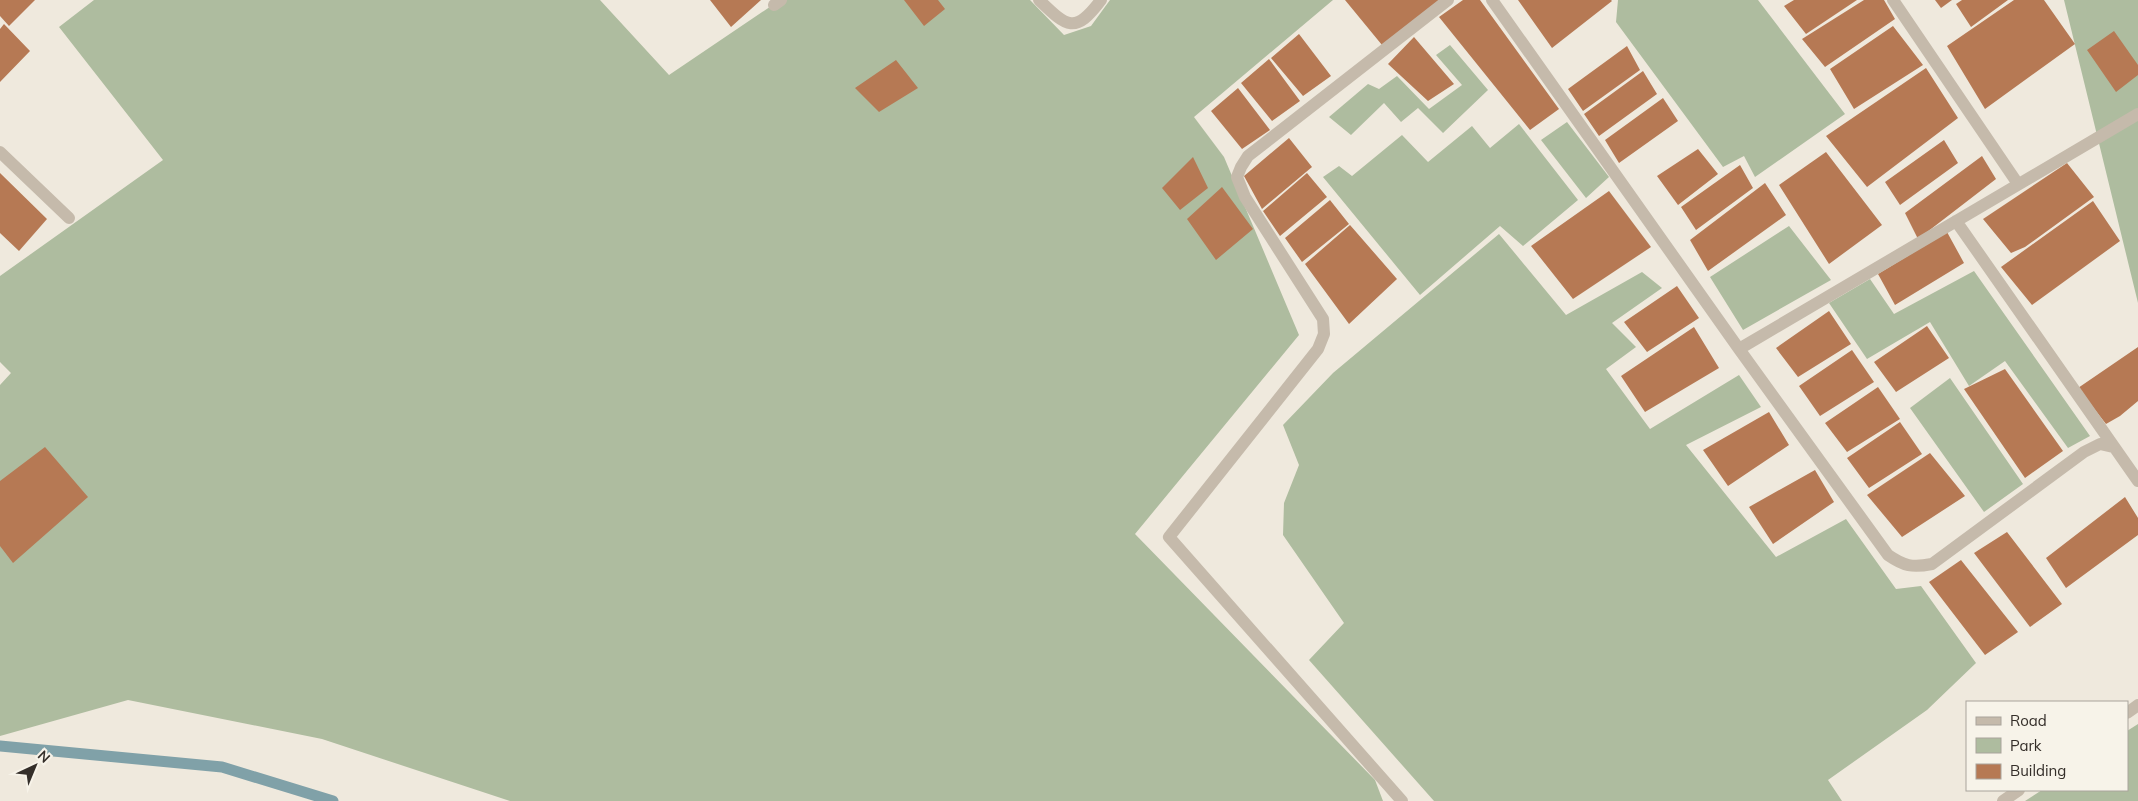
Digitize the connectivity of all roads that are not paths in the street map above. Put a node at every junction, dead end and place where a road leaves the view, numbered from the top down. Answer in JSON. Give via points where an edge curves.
{"nodes":[{"id":1,"x":1039,"y":0,"type":"edge"},
{"id":2,"x":1101,"y":0,"type":"edge"},
{"id":3,"x":1448,"y":0,"type":"edge"},
{"id":4,"x":1492,"y":0,"type":"edge"},
{"id":5,"x":1893,"y":0,"type":"edge"},
{"id":6,"x":2138,"y":114,"type":"edge"},
{"id":7,"x":0,"y":152,"type":"edge"},
{"id":8,"x":2018,"y":184,"type":"junction"},
{"id":9,"x":69,"y":218,"type":"dead end"},
{"id":10,"x":1956,"y":221,"type":"junction"},
{"id":11,"x":1739,"y":350,"type":"junction"},
{"id":12,"x":2113,"y":447,"type":"junction"},
{"id":13,"x":2138,"y":481,"type":"edge"},
{"id":14,"x":2018,"y":791,"type":"edge"},
{"id":15,"x":1402,"y":801,"type":"edge"},
{"id":16,"x":2003,"y":801,"type":"edge"}],
"edges":[{"from":1,"to":2,"type":"street","via":[[1060,20],[1071,24],[1082,22]]},
{"from":3,"to":15,"type":"street","via":[[1248,156],[1240,167],[1237,177],[1246,196],[1323,319],[1324,334],[1318,350],[1169,537]]},
{"from":4,"to":11,"type":"street"},
{"from":5,"to":8,"type":"street"},
{"from":6,"to":8,"type":"street"},
{"from":7,"to":9,"type":"street"},
{"from":8,"to":10,"type":"street"},
{"from":10,"to":11,"type":"street"},
{"from":10,"to":12,"type":"street"},
{"from":11,"to":12,"type":"street","via":[[1888,555],[1915,568],[1932,564],[2084,452],[2100,444]]},
{"from":12,"to":13,"type":"street"},
{"from":14,"to":16,"type":"street"}]}
